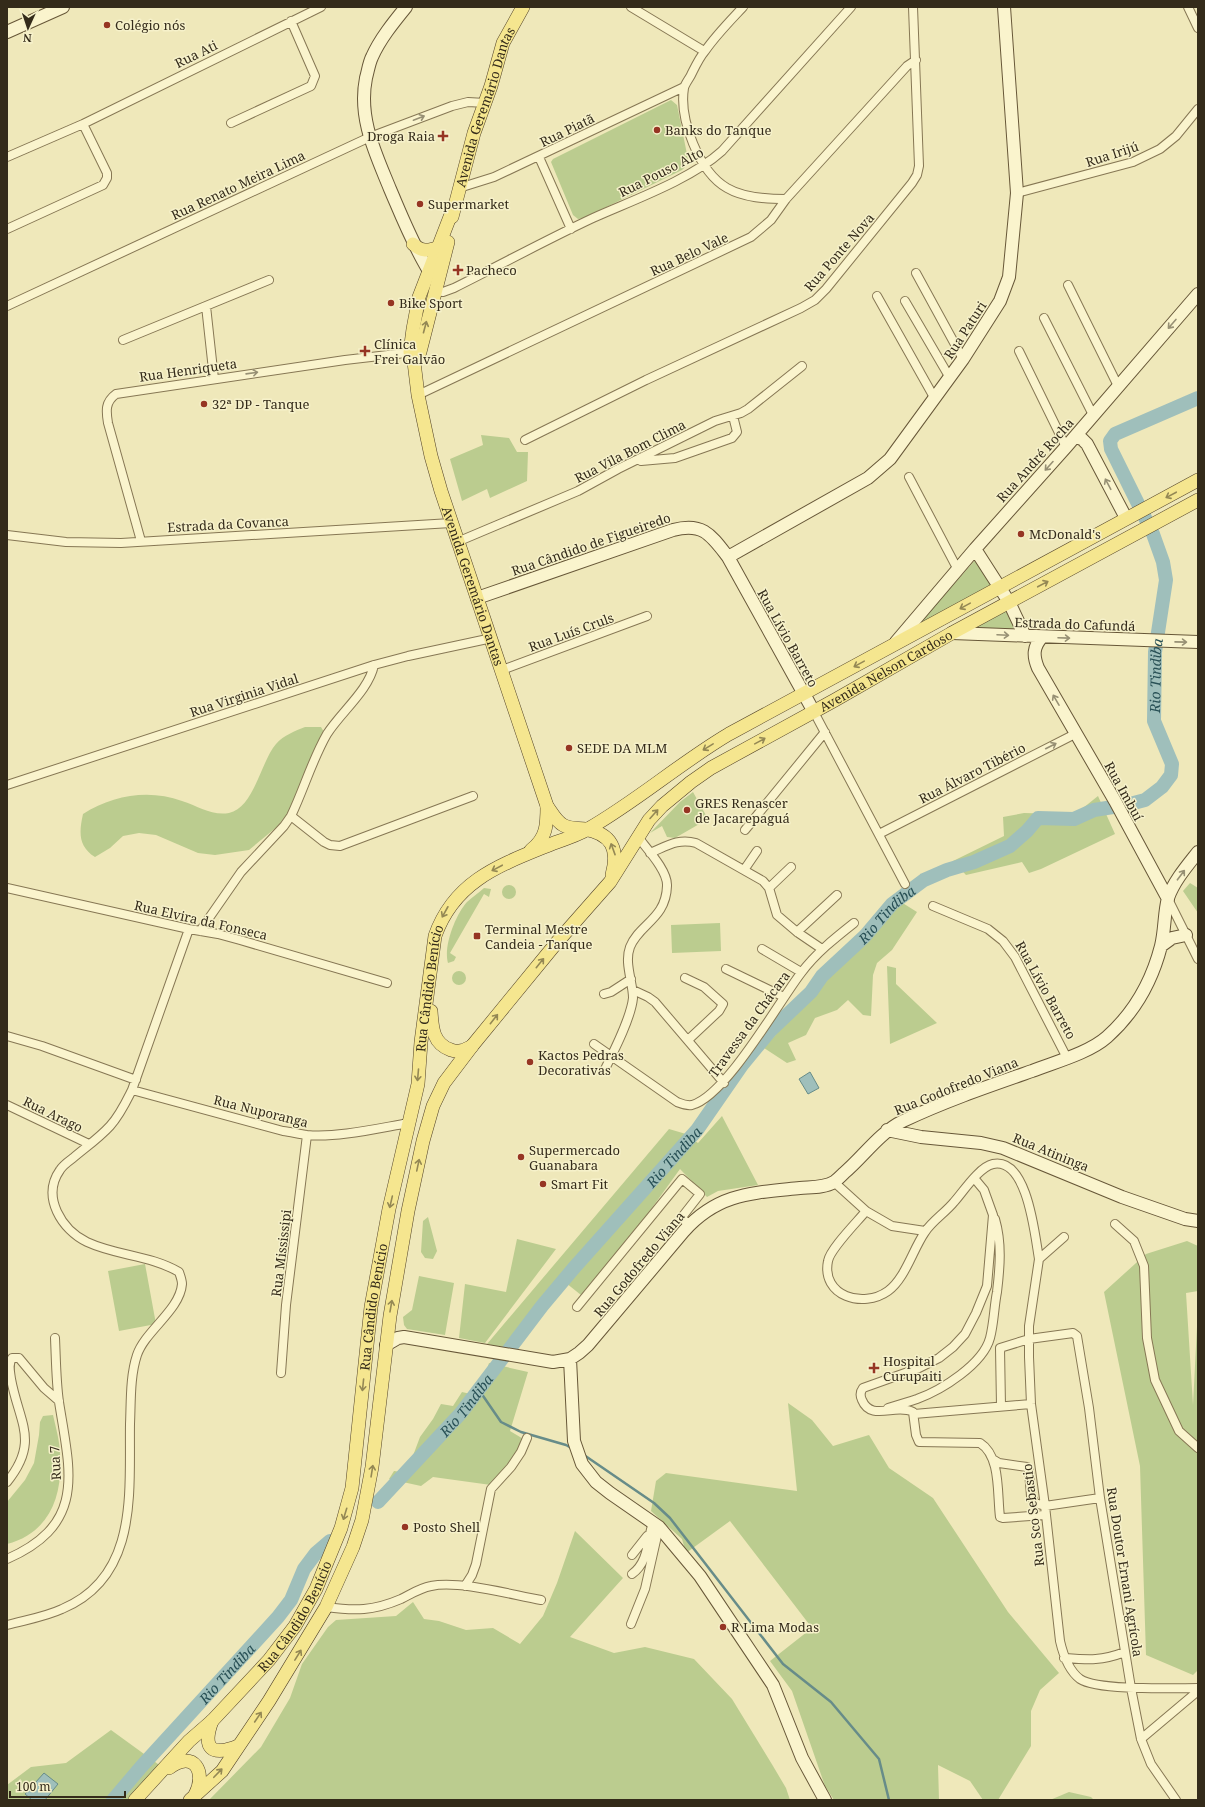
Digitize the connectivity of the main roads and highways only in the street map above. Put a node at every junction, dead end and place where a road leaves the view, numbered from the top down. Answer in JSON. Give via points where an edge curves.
{"nodes":[{"id":1,"x":523,"y":7,"type":"edge"},
{"id":2,"x":453,"y":209,"type":"junction"},
{"id":3,"x":413,"y":244,"type":"road end"},
{"id":4,"x":439,"y":247,"type":"junction"},
{"id":5,"x":429,"y":271,"type":"junction"},
{"id":6,"x":435,"y":291,"type":"junction"},
{"id":7,"x":415,"y":355,"type":"junction"},
{"id":8,"x":1198,"y":480,"type":"edge"},
{"id":9,"x":1198,"y":500,"type":"edge"},
{"id":10,"x":547,"y":806,"type":"junction"},
{"id":11,"x":587,"y":830,"type":"junction"},
{"id":12,"x":524,"y":855,"type":"junction"},
{"id":13,"x":610,"y":882,"type":"junction"},
{"id":14,"x":429,"y":981,"type":"junction"},
{"id":15,"x":472,"y":1046,"type":"junction"},
{"id":16,"x":212,"y":1721,"type":"junction"},
{"id":17,"x":238,"y":1746,"type":"junction"},
{"id":18,"x":155,"y":1778,"type":"junction"},
{"id":19,"x":192,"y":1798,"type":"edge"},
{"id":20,"x":135,"y":1800,"type":"edge"}],
"edges":[{"from":1,"to":2,"type":"main road","name":"Avenida Geremário Dantas","via":[[503,44]]},
{"from":2,"to":4,"type":"main road","name":"Avenida Geremário Dantas"},
{"from":2,"to":6,"type":"main road","name":"Avenida Geremário Dantas"},
{"from":3,"to":4,"type":"main road","via":[[422,250]]},
{"from":4,"to":5,"type":"main road","name":"Avenida Geremário Dantas"},
{"from":5,"to":6,"type":"main road"},
{"from":5,"to":7,"type":"main road","name":"Avenida Geremário Dantas","via":[[419,297],[412,329]]},
{"from":7,"to":6,"type":"main road","name":"Avenida Geremário Dantas","one_way":true},
{"from":7,"to":10,"type":"main road","name":"Avenida Geremário Dantas","via":[[418,395],[431,456],[457,542],[492,638]]},
{"from":8,"to":11,"type":"main road","name":"Avenida Nelson Cardoso","one_way":true,"via":[[697,753]]},
{"from":13,"to":9,"type":"main road","name":"Avenida Nelson Cardoso","one_way":true,"via":[[649,820],[662,806],[711,768],[952,633]]},
{"from":10,"to":11,"type":"main road","name":"Avenida Geremário Dantas","via":[[562,825]]},
{"from":10,"to":12,"type":"main road","name":"Avenida Geremário Dantas","via":[[544,836]]},
{"from":11,"to":12,"type":"main road","name":"Rua Cândido Benício"},
{"from":13,"to":11,"type":"main road","name":"Avenida Geremário Dantas","one_way":true,"via":[[615,860],[612,845],[605,837]]},
{"from":12,"to":14,"type":"main road","name":"Rua Cândido Benício","one_way":true,"via":[[496,868],[471,884],[449,906],[435,936]]},
{"from":15,"to":13,"type":"main road","name":"Rua Cândido Benício","one_way":true,"via":[[558,940]]},
{"from":14,"to":15,"type":"main road","via":[[433,1031],[436,1038],[443,1047],[454,1051]]},
{"from":14,"to":16,"type":"main road","name":"Rua Cândido Benício","one_way":true,"via":[[418,1084],[371,1307],[352,1488],[341,1528],[316,1589],[294,1626],[269,1660]]},
{"from":17,"to":15,"type":"main road","name":"Rua Cândido Benício","one_way":true,"via":[[269,1701],[326,1607],[353,1547],[372,1467],[389,1323],[408,1211],[432,1106],[444,1083]]},
{"from":16,"to":17,"type":"main road","via":[[207,1737],[210,1747],[220,1751]]},
{"from":16,"to":18,"type":"main road","name":"Rua Cândido Benício","via":[[189,1741]]},
{"from":19,"to":17,"type":"main road","name":"Rua Cândido Benício","one_way":true,"via":[[222,1771]]},
{"from":18,"to":19,"type":"main road","via":[[177,1762],[192,1762],[200,1772],[200,1779]]},
{"from":18,"to":20,"type":"main road","name":"Rua Cândido Benício"}]}
